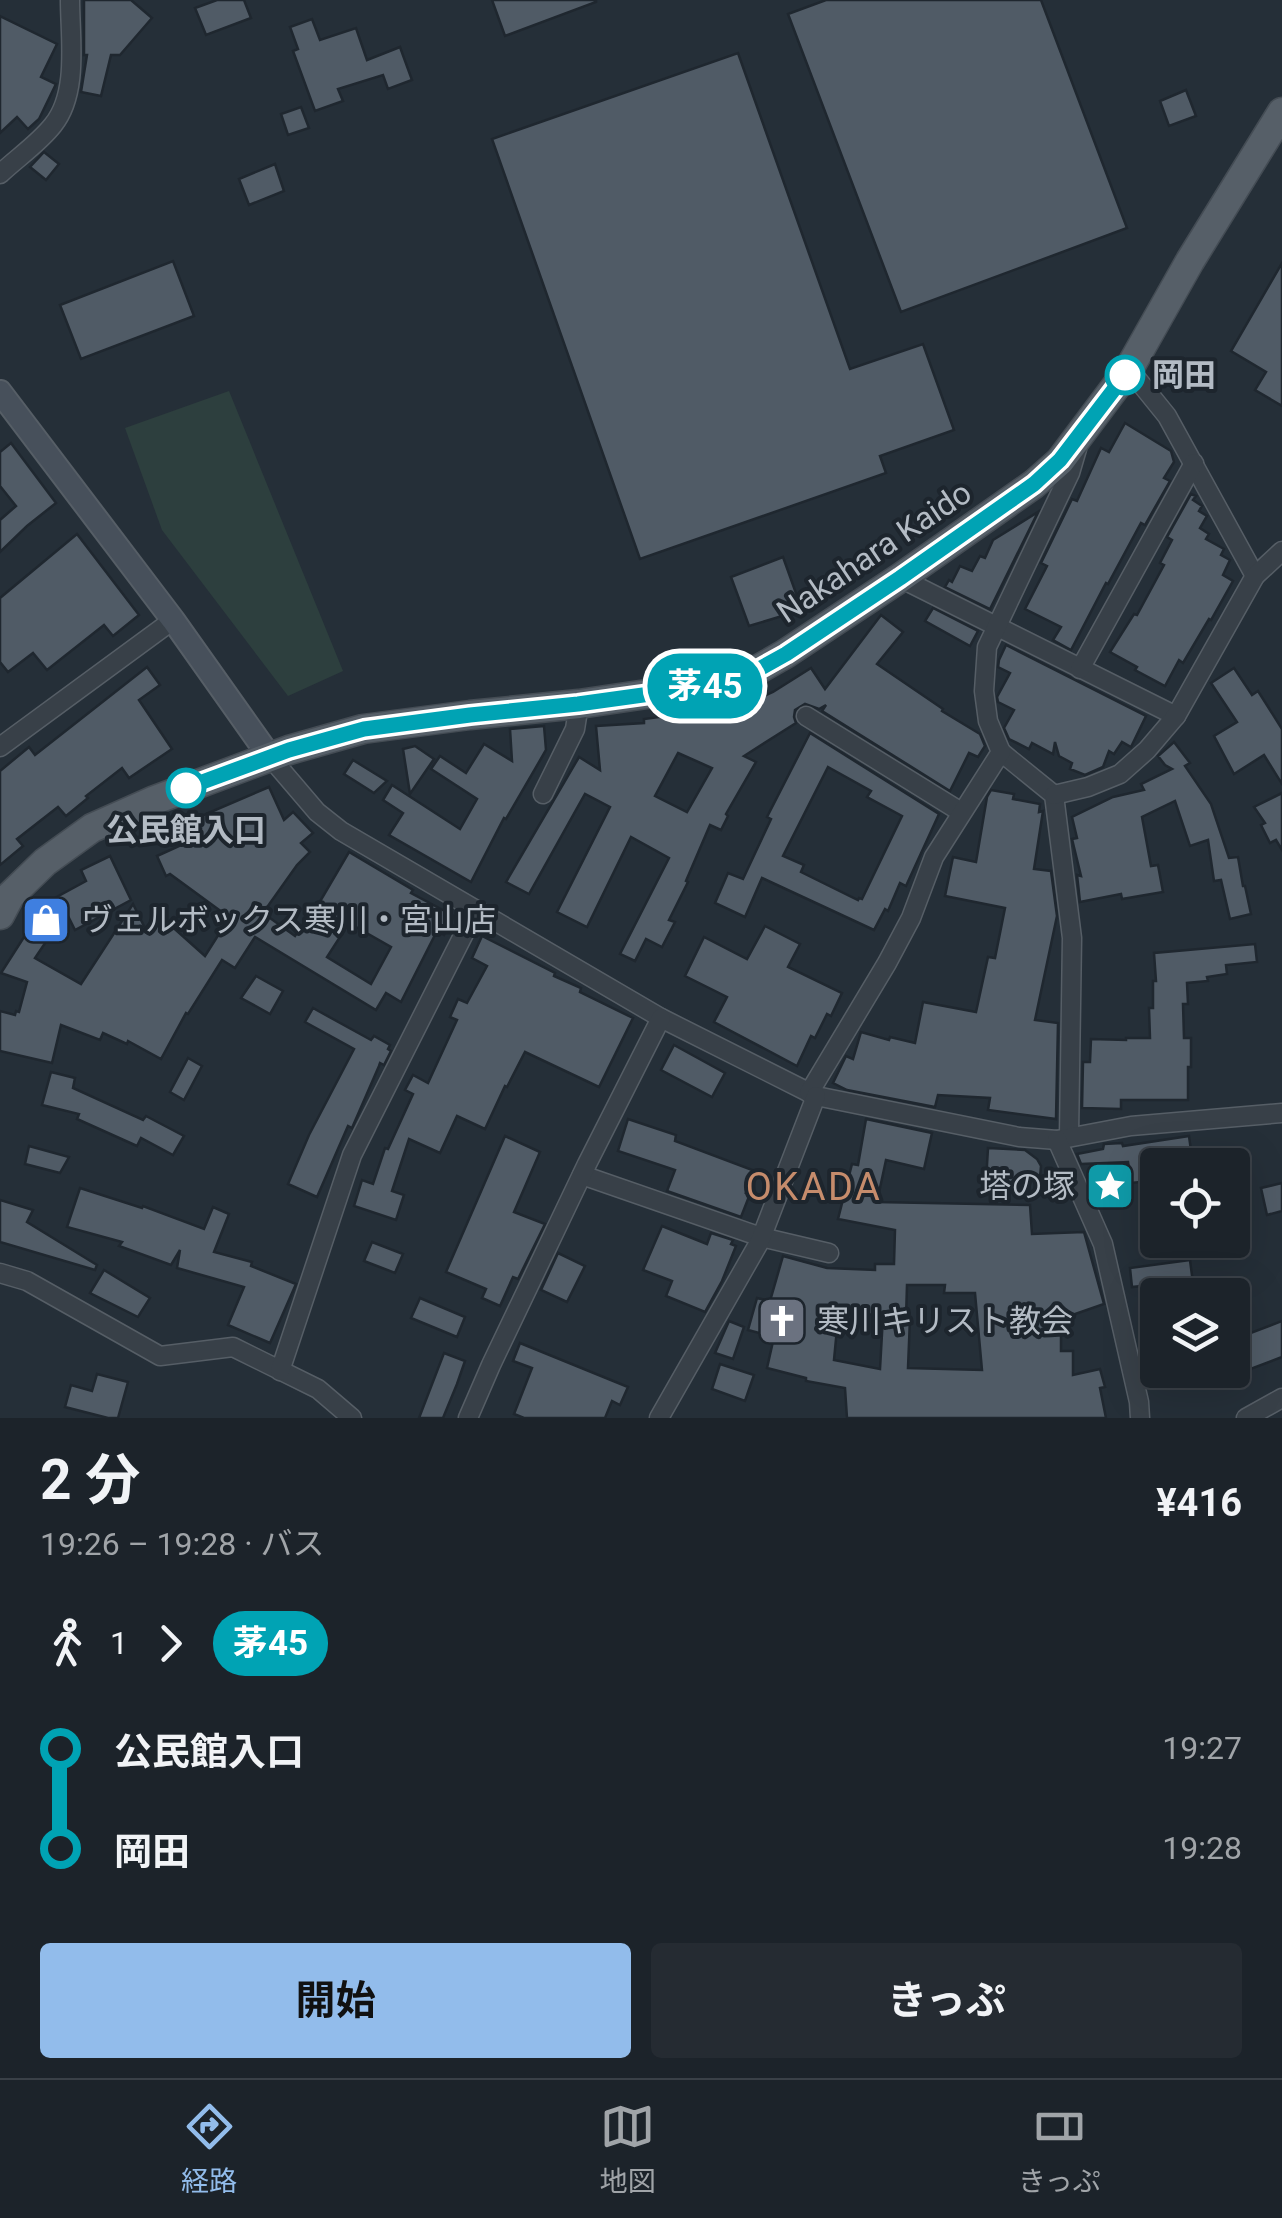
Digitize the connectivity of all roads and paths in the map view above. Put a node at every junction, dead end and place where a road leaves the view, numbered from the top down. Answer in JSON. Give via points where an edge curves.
{"nodes":[{"id":1,"x":70,"y":0,"type":"edge"},
{"id":2,"x":1282,"y":112,"type":"edge"},
{"id":3,"x":0,"y":174,"type":"edge"},
{"id":4,"x":1130,"y":369,"type":"junction"},
{"id":5,"x":4,"y":406,"type":"edge"},
{"id":6,"x":1081,"y":434,"type":"junction"},
{"id":7,"x":1194,"y":463,"type":"junction"},
{"id":8,"x":1282,"y":550,"type":"edge"},
{"id":9,"x":1255,"y":576,"type":"junction"},
{"id":10,"x":900,"y":578,"type":"junction"},
{"id":11,"x":173,"y":620,"type":"junction"},
{"id":12,"x":996,"y":627,"type":"junction"},
{"id":13,"x":1080,"y":668,"type":"junction"},
{"id":14,"x":578,"y":704,"type":"junction"},
{"id":15,"x":806,"y":716,"type":"dead end"},
{"id":16,"x":1176,"y":716,"type":"junction"},
{"id":17,"x":0,"y":747,"type":"edge"},
{"id":18,"x":1000,"y":752,"type":"junction"},
{"id":19,"x":270,"y":757,"type":"junction"},
{"id":20,"x":544,"y":794,"type":"dead end"},
{"id":21,"x":1054,"y":794,"type":"junction"},
{"id":22,"x":960,"y":812,"type":"junction"},
{"id":23,"x":2,"y":904,"type":"edge"},
{"id":24,"x":476,"y":910,"type":"junction"},
{"id":25,"x":661,"y":1018,"type":"junction"},
{"id":26,"x":812,"y":1094,"type":"junction"},
{"id":27,"x":1282,"y":1113,"type":"edge"},
{"id":28,"x":1063,"y":1138,"type":"junction"},
{"id":29,"x":582,"y":1175,"type":"junction"},
{"id":30,"x":761,"y":1237,"type":"junction"},
{"id":31,"x":829,"y":1253,"type":"dead end"},
{"id":32,"x":0,"y":1272,"type":"edge"},
{"id":33,"x":280,"y":1370,"type":"junction"},
{"id":34,"x":1282,"y":1398,"type":"edge"},
{"id":35,"x":352,"y":1418,"type":"edge"},
{"id":36,"x":468,"y":1418,"type":"edge"},
{"id":37,"x":659,"y":1418,"type":"edge"},
{"id":38,"x":1140,"y":1418,"type":"edge"},
{"id":39,"x":1246,"y":1418,"type":"edge"}],
"edges":[{"from":1,"to":3,"type":"street","via":[[63,107],[53,125]]},
{"from":2,"to":4,"type":"main road","name":"Nakahara Kaido"},
{"from":4,"to":6,"type":"main road","name":"Nakahara Kaido"},
{"from":4,"to":7,"type":"street"},
{"from":5,"to":11,"type":"street"},
{"from":6,"to":10,"type":"main road","name":"Nakahara Kaido","via":[[1034,484]]},
{"from":6,"to":12,"type":"street","via":[[1070,473]]},
{"from":7,"to":9,"type":"street"},
{"from":7,"to":13,"type":"street"},
{"from":8,"to":9,"type":"street"},
{"from":9,"to":16,"type":"street"},
{"from":10,"to":12,"type":"street"},
{"from":10,"to":14,"type":"main road","name":"Nakahara Kaido","via":[[750,674]]},
{"from":11,"to":17,"type":"street"},
{"from":11,"to":19,"type":"street"},
{"from":12,"to":13,"type":"street"},
{"from":12,"to":18,"type":"street","via":[[986,647],[984,692]]},
{"from":13,"to":16,"type":"street"},
{"from":14,"to":19,"type":"main road","name":"Nakahara Kaido","via":[[364,729]]},
{"from":14,"to":20,"type":"street","via":[[575,728]]},
{"from":15,"to":22,"type":"street"},
{"from":16,"to":21,"type":"street","via":[[1120,774]]},
{"from":18,"to":21,"type":"street"},
{"from":18,"to":22,"type":"street"},
{"from":19,"to":23,"type":"main road","name":"Nakahara Kaido","via":[[92,828]]},
{"from":19,"to":24,"type":"street","via":[[340,831]]},
{"from":21,"to":28,"type":"street","via":[[1072,938]]},
{"from":22,"to":26,"type":"street","via":[[911,918]]},
{"from":24,"to":25,"type":"street"},
{"from":24,"to":33,"type":"street","via":[[352,1155]]},
{"from":25,"to":26,"type":"street"},
{"from":25,"to":29,"type":"street"},
{"from":26,"to":28,"type":"street","via":[[1019,1137]]},
{"from":26,"to":30,"type":"street"},
{"from":27,"to":28,"type":"street"},
{"from":28,"to":38,"type":"street","via":[[1102,1244]]},
{"from":29,"to":30,"type":"street"},
{"from":29,"to":36,"type":"street"},
{"from":30,"to":31,"type":"street"},
{"from":30,"to":37,"type":"street"},
{"from":32,"to":33,"type":"street","via":[[160,1356],[233,1347]]},
{"from":33,"to":35,"type":"street","via":[[318,1389]]},
{"from":34,"to":39,"type":"street"}]}
